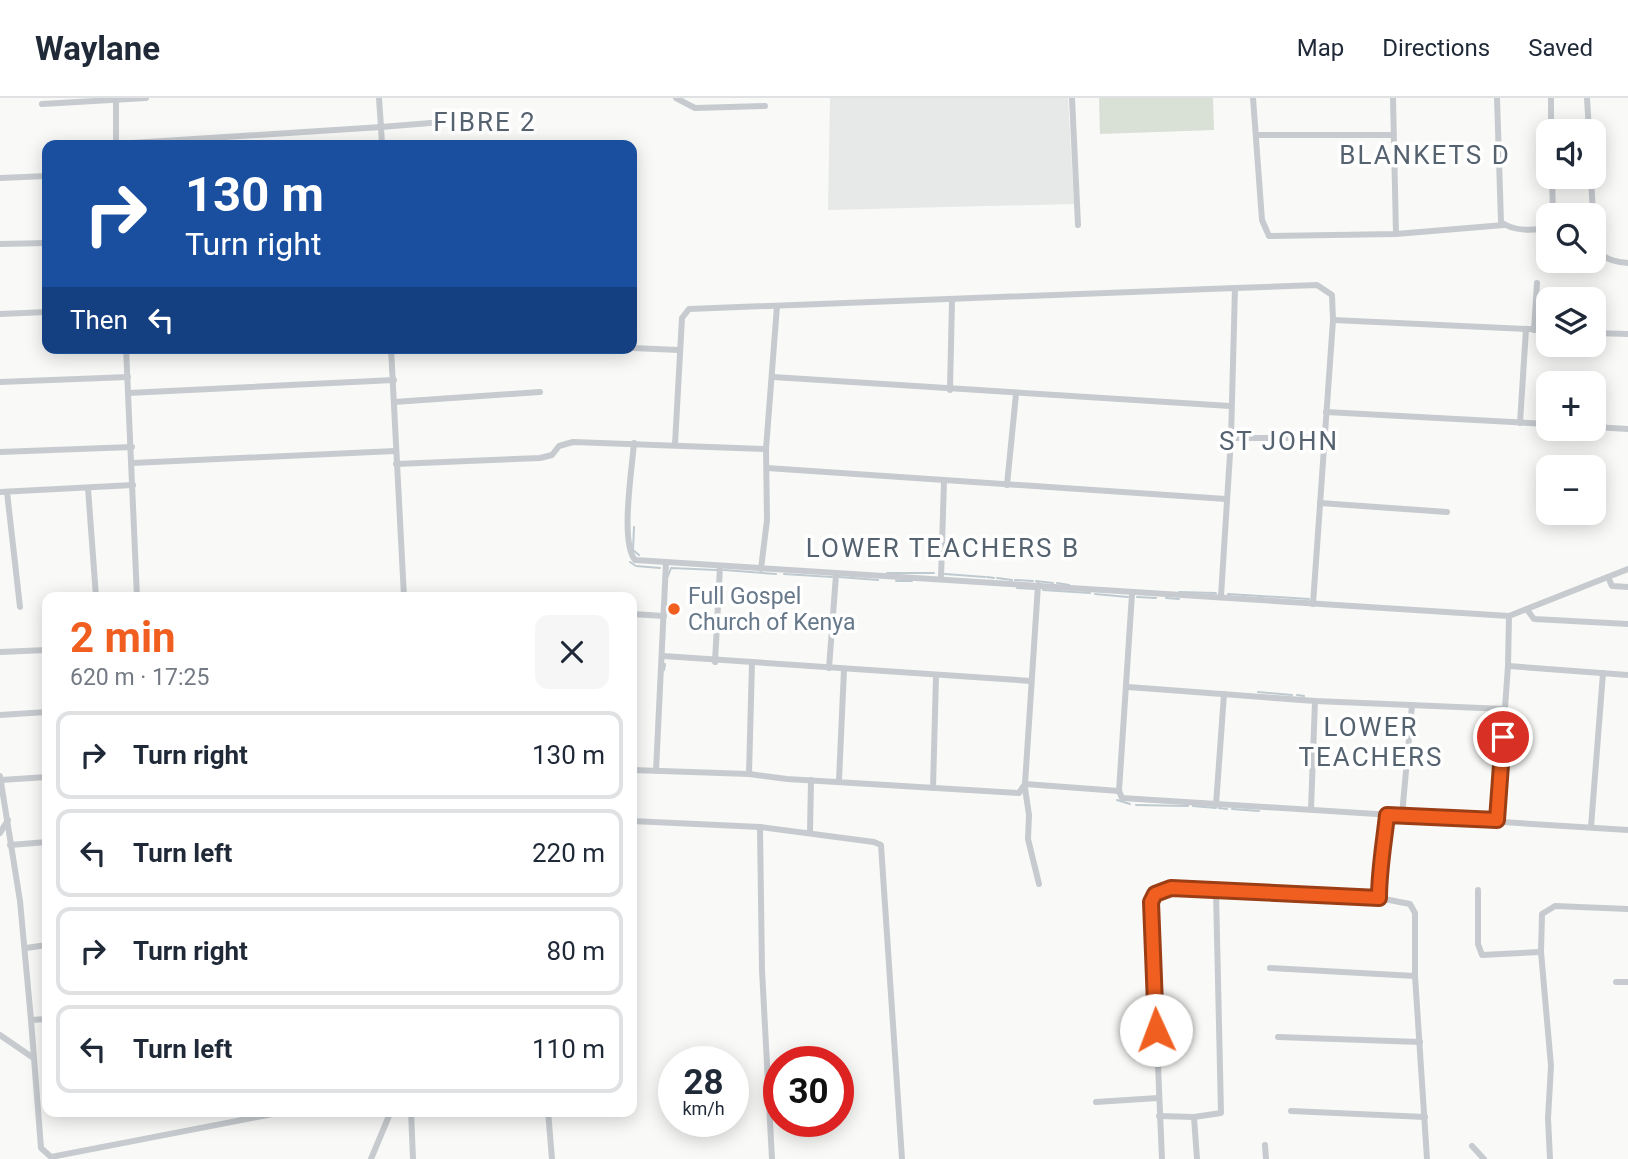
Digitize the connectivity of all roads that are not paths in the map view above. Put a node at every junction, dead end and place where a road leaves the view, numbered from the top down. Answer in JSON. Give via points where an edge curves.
{"nodes":[{"id":1,"x":146,"y":98,"type":"edge"},
{"id":2,"x":379,"y":98,"type":"edge"},
{"id":3,"x":676,"y":98,"type":"edge"},
{"id":4,"x":1072,"y":98,"type":"edge"},
{"id":5,"x":1253,"y":98,"type":"edge"},
{"id":6,"x":1393,"y":98,"type":"edge"},
{"id":7,"x":1497,"y":98,"type":"edge"},
{"id":8,"x":1551,"y":98,"type":"edge"},
{"id":9,"x":1587,"y":98,"type":"edge"},
{"id":10,"x":116,"y":99,"type":"edge"},
{"id":11,"x":42,"y":104,"type":"dead end"},
{"id":12,"x":765,"y":106,"type":"dead end"},
{"id":13,"x":480,"y":119,"type":"dead end"},
{"id":14,"x":1551,"y":119,"type":"edge"},
{"id":15,"x":1588,"y":119,"type":"edge"},
{"id":16,"x":381,"y":127,"type":"junction"},
{"id":17,"x":1256,"y":135,"type":"junction"},
{"id":18,"x":1392,"y":135,"type":"junction"},
{"id":19,"x":226,"y":136,"type":"junction"},
{"id":20,"x":116,"y":140,"type":"edge"},
{"id":21,"x":171,"y":140,"type":"edge"},
{"id":22,"x":226,"y":140,"type":"edge"},
{"id":23,"x":382,"y":140,"type":"edge"},
{"id":24,"x":42,"y":176,"type":"edge"},
{"id":25,"x":0,"y":178,"type":"edge"},
{"id":26,"x":1078,"y":225,"type":"dead end"},
{"id":27,"x":1503,"y":225,"type":"junction"},
{"id":28,"x":1536,"y":230,"type":"edge"},
{"id":29,"x":1396,"y":233,"type":"junction"},
{"id":30,"x":42,"y":243,"type":"edge"},
{"id":31,"x":0,"y":244,"type":"edge"},
{"id":32,"x":1606,"y":260,"type":"edge"},
{"id":33,"x":1628,"y":263,"type":"edge"},
{"id":34,"x":1537,"y":283,"type":"dead end"},
{"id":35,"x":1235,"y":288,"type":"junction"},
{"id":36,"x":953,"y":300,"type":"junction"},
{"id":37,"x":777,"y":306,"type":"junction"},
{"id":38,"x":42,"y":312,"type":"edge"},
{"id":39,"x":0,"y":314,"type":"edge"},
{"id":40,"x":1333,"y":320,"type":"junction"},
{"id":41,"x":1526,"y":329,"type":"junction"},
{"id":42,"x":1534,"y":330,"type":"joint"},
{"id":43,"x":1606,"y":333,"type":"edge"},
{"id":44,"x":1628,"y":334,"type":"edge"},
{"id":45,"x":637,"y":348,"type":"edge"},
{"id":46,"x":679,"y":351,"type":"junction"},
{"id":47,"x":126,"y":354,"type":"edge"},
{"id":48,"x":392,"y":354,"type":"edge"},
{"id":49,"x":128,"y":377,"type":"junction"},
{"id":50,"x":773,"y":377,"type":"junction"},
{"id":51,"x":394,"y":380,"type":"junction"},
{"id":52,"x":0,"y":382,"type":"edge"},
{"id":53,"x":950,"y":390,"type":"junction"},
{"id":54,"x":540,"y":392,"type":"dead end"},
{"id":55,"x":128,"y":393,"type":"junction"},
{"id":56,"x":1016,"y":394,"type":"junction"},
{"id":57,"x":394,"y":401,"type":"junction"},
{"id":58,"x":1230,"y":406,"type":"junction"},
{"id":59,"x":1326,"y":412,"type":"junction"},
{"id":60,"x":1520,"y":423,"type":"junction"},
{"id":61,"x":1536,"y":424,"type":"edge"},
{"id":62,"x":1606,"y":428,"type":"edge"},
{"id":63,"x":1628,"y":429,"type":"edge"},
{"id":64,"x":1231,"y":438,"type":"junction"},
{"id":65,"x":1323,"y":438,"type":"junction"},
{"id":66,"x":634,"y":443,"type":"junction"},
{"id":67,"x":675,"y":444,"type":"junction"},
{"id":68,"x":132,"y":447,"type":"junction"},
{"id":69,"x":766,"y":449,"type":"junction"},
{"id":70,"x":395,"y":451,"type":"junction"},
{"id":71,"x":0,"y":452,"type":"edge"},
{"id":72,"x":132,"y":463,"type":"junction"},
{"id":73,"x":396,"y":464,"type":"junction"},
{"id":74,"x":767,"y":468,"type":"junction"},
{"id":75,"x":944,"y":481,"type":"junction"},
{"id":76,"x":133,"y":485,"type":"junction"},
{"id":77,"x":1007,"y":485,"type":"junction"},
{"id":78,"x":88,"y":488,"type":"junction"},
{"id":79,"x":3,"y":492,"type":"edge"},
{"id":80,"x":1226,"y":499,"type":"junction"},
{"id":81,"x":1320,"y":503,"type":"junction"},
{"id":82,"x":1447,"y":512,"type":"dead end"},
{"id":83,"x":666,"y":564,"type":"junction"},
{"id":84,"x":720,"y":566,"type":"junction"},
{"id":85,"x":761,"y":569,"type":"junction"},
{"id":86,"x":1628,"y":569,"type":"edge"},
{"id":87,"x":836,"y":575,"type":"junction"},
{"id":88,"x":1608,"y":577,"type":"junction"},
{"id":89,"x":942,"y":578,"type":"junction"},
{"id":90,"x":1038,"y":585,"type":"junction"},
{"id":91,"x":1628,"y":587,"type":"edge"},
{"id":92,"x":96,"y":592,"type":"edge"},
{"id":93,"x":137,"y":592,"type":"edge"},
{"id":94,"x":404,"y":592,"type":"edge"},
{"id":95,"x":1132,"y":594,"type":"junction"},
{"id":96,"x":1221,"y":596,"type":"junction"},
{"id":97,"x":1313,"y":604,"type":"junction"},
{"id":98,"x":20,"y":607,"type":"dead end"},
{"id":99,"x":1528,"y":611,"type":"junction"},
{"id":100,"x":637,"y":614,"type":"edge"},
{"id":101,"x":664,"y":616,"type":"junction"},
{"id":102,"x":1509,"y":616,"type":"junction"},
{"id":103,"x":1628,"y":624,"type":"edge"},
{"id":104,"x":42,"y":650,"type":"edge"},
{"id":105,"x":0,"y":652,"type":"edge"},
{"id":106,"x":663,"y":656,"type":"junction"},
{"id":107,"x":715,"y":662,"type":"junction"},
{"id":108,"x":752,"y":663,"type":"junction"},
{"id":109,"x":1508,"y":666,"type":"junction"},
{"id":110,"x":829,"y":668,"type":"junction"},
{"id":111,"x":844,"y":670,"type":"junction"},
{"id":112,"x":1603,"y":673,"type":"junction"},
{"id":113,"x":1628,"y":675,"type":"edge"},
{"id":114,"x":936,"y":676,"type":"junction"},
{"id":115,"x":1031,"y":681,"type":"junction"},
{"id":116,"x":1128,"y":687,"type":"junction"},
{"id":117,"x":1224,"y":694,"type":"junction"},
{"id":118,"x":1315,"y":702,"type":"junction"},
{"id":119,"x":1412,"y":705,"type":"junction"},
{"id":120,"x":1505,"y":709,"type":"junction"},
{"id":121,"x":42,"y":712,"type":"edge"},
{"id":122,"x":0,"y":715,"type":"edge"},
{"id":123,"x":637,"y":770,"type":"edge"},
{"id":124,"x":656,"y":771,"type":"junction"},
{"id":125,"x":749,"y":774,"type":"junction"},
{"id":126,"x":42,"y":777,"type":"edge"},
{"id":127,"x":0,"y":778,"type":"edge"},
{"id":128,"x":811,"y":780,"type":"junction"},
{"id":129,"x":839,"y":780,"type":"junction"},
{"id":130,"x":1025,"y":786,"type":"junction"},
{"id":131,"x":933,"y":788,"type":"junction"},
{"id":132,"x":1119,"y":791,"type":"junction"},
{"id":133,"x":1216,"y":805,"type":"junction"},
{"id":134,"x":1311,"y":809,"type":"junction"},
{"id":135,"x":1387,"y":815,"type":"junction"},
{"id":136,"x":1402,"y":815,"type":"junction"},
{"id":137,"x":8,"y":820,"type":"junction"},
{"id":138,"x":1497,"y":820,"type":"junction"},
{"id":139,"x":637,"y":821,"type":"edge"},
{"id":140,"x":760,"y":827,"type":"junction"},
{"id":141,"x":1591,"y":827,"type":"junction"},
{"id":142,"x":1628,"y":830,"type":"edge"},
{"id":143,"x":810,"y":832,"type":"junction"},
{"id":144,"x":0,"y":833,"type":"edge"},
{"id":145,"x":42,"y":842,"type":"edge"},
{"id":146,"x":10,"y":845,"type":"junction"},
{"id":147,"x":1039,"y":884,"type":"dead end"},
{"id":148,"x":1478,"y":890,"type":"dead end"},
{"id":149,"x":1216,"y":891,"type":"junction"},
{"id":150,"x":1379,"y":898,"type":"junction"},
{"id":151,"x":1628,"y":909,"type":"edge"},
{"id":152,"x":42,"y":946,"type":"edge"},
{"id":153,"x":26,"y":948,"type":"junction"},
{"id":154,"x":1541,"y":952,"type":"junction"},
{"id":155,"x":1270,"y":968,"type":"dead end"},
{"id":156,"x":1415,"y":976,"type":"junction"},
{"id":157,"x":1616,"y":982,"type":"dead end"},
{"id":158,"x":1628,"y":982,"type":"edge"},
{"id":159,"x":42,"y":1019,"type":"edge"},
{"id":160,"x":31,"y":1020,"type":"junction"},
{"id":161,"x":0,"y":1035,"type":"edge"},
{"id":162,"x":1278,"y":1037,"type":"dead end"},
{"id":163,"x":1420,"y":1042,"type":"junction"},
{"id":164,"x":32,"y":1057,"type":"junction"},
{"id":165,"x":1158,"y":1098,"type":"junction"},
{"id":166,"x":1096,"y":1102,"type":"dead end"},
{"id":167,"x":1291,"y":1111,"type":"dead end"},
{"id":168,"x":1159,"y":1116,"type":"junction"},
{"id":169,"x":257,"y":1117,"type":"edge"},
{"id":170,"x":388,"y":1117,"type":"edge"},
{"id":171,"x":411,"y":1117,"type":"edge"},
{"id":172,"x":548,"y":1117,"type":"edge"},
{"id":173,"x":1194,"y":1117,"type":"junction"},
{"id":174,"x":1425,"y":1117,"type":"junction"},
{"id":175,"x":1265,"y":1145,"type":"dead end"},
{"id":176,"x":1472,"y":1146,"type":"dead end"},
{"id":177,"x":371,"y":1159,"type":"edge"},
{"id":178,"x":413,"y":1159,"type":"edge"},
{"id":179,"x":552,"y":1159,"type":"edge"},
{"id":180,"x":772,"y":1159,"type":"edge"},
{"id":181,"x":902,"y":1159,"type":"edge"},
{"id":182,"x":1162,"y":1159,"type":"edge"},
{"id":183,"x":1197,"y":1159,"type":"edge"},
{"id":184,"x":1266,"y":1159,"type":"edge"},
{"id":185,"x":1427,"y":1159,"type":"edge"},
{"id":186,"x":1484,"y":1159,"type":"edge"},
{"id":187,"x":1550,"y":1159,"type":"edge"}],
"edges":[{"from":1,"to":10,"type":"street"},
{"from":2,"to":16,"type":"street"},
{"from":3,"to":12,"type":"street","via":[[695,108]]},
{"from":4,"to":26,"type":"street"},
{"from":5,"to":17,"type":"street"},
{"from":6,"to":18,"type":"street"},
{"from":7,"to":27,"type":"street","via":[[1497,180]]},
{"from":8,"to":14,"type":"street"},
{"from":9,"to":15,"type":"street"},
{"from":10,"to":11,"type":"street"},
{"from":10,"to":20,"type":"street"},
{"from":13,"to":16,"type":"street"},
{"from":16,"to":19,"type":"street"},
{"from":16,"to":23,"type":"street"},
{"from":17,"to":18,"type":"street"},
{"from":17,"to":29,"type":"street","via":[[1262,219],[1269,236]]},
{"from":18,"to":29,"type":"street"},
{"from":19,"to":21,"type":"street"},
{"from":19,"to":22,"type":"street"},
{"from":24,"to":25,"type":"street"},
{"from":27,"to":28,"type":"street"},
{"from":27,"to":29,"type":"street"},
{"from":30,"to":31,"type":"street"},
{"from":32,"to":33,"type":"street"},
{"from":34,"to":42,"type":"street"},
{"from":35,"to":36,"type":"street"},
{"from":35,"to":40,"type":"street","via":[[1317,285],[1332,295]]},
{"from":35,"to":58,"type":"street"},
{"from":36,"to":37,"type":"street"},
{"from":36,"to":53,"type":"street"},
{"from":37,"to":46,"type":"street","via":[[685,311]]},
{"from":37,"to":50,"type":"street"},
{"from":38,"to":39,"type":"street"},
{"from":40,"to":41,"type":"street"},
{"from":40,"to":59,"type":"street"},
{"from":41,"to":42,"type":"street"},
{"from":41,"to":60,"type":"street"},
{"from":43,"to":44,"type":"street"},
{"from":45,"to":46,"type":"street"},
{"from":46,"to":67,"type":"street"},
{"from":47,"to":49,"type":"street"},
{"from":48,"to":51,"type":"street"},
{"from":49,"to":52,"type":"street"},
{"from":49,"to":55,"type":"street"},
{"from":50,"to":53,"type":"street"},
{"from":50,"to":69,"type":"street"},
{"from":51,"to":55,"type":"street"},
{"from":51,"to":57,"type":"street"},
{"from":53,"to":56,"type":"street"},
{"from":54,"to":57,"type":"street"},
{"from":55,"to":68,"type":"street"},
{"from":56,"to":58,"type":"street"},
{"from":56,"to":77,"type":"street"},
{"from":57,"to":70,"type":"street"},
{"from":58,"to":64,"type":"street"},
{"from":59,"to":60,"type":"street"},
{"from":59,"to":65,"type":"street"},
{"from":60,"to":61,"type":"street"},
{"from":62,"to":63,"type":"street"},
{"from":64,"to":65,"type":"street"},
{"from":64,"to":80,"type":"street"},
{"from":65,"to":81,"type":"street"},
{"from":66,"to":67,"type":"street"},
{"from":66,"to":73,"type":"street","via":[[573,442],[540,458]]},
{"from":66,"to":83,"type":"street","via":[[628,548],[635,560]]},
{"from":67,"to":69,"type":"street"},
{"from":68,"to":71,"type":"street"},
{"from":68,"to":72,"type":"street"},
{"from":69,"to":74,"type":"street"},
{"from":70,"to":72,"type":"street"},
{"from":70,"to":73,"type":"street"},
{"from":72,"to":76,"type":"street"},
{"from":73,"to":94,"type":"street"},
{"from":74,"to":75,"type":"street"},
{"from":74,"to":85,"type":"street"},
{"from":75,"to":77,"type":"street"},
{"from":75,"to":89,"type":"street"},
{"from":76,"to":78,"type":"street"},
{"from":76,"to":93,"type":"street"},
{"from":77,"to":80,"type":"street"},
{"from":78,"to":79,"type":"street"},
{"from":78,"to":92,"type":"street"},
{"from":79,"to":98,"type":"street"},
{"from":80,"to":96,"type":"street"},
{"from":81,"to":82,"type":"street"},
{"from":81,"to":97,"type":"street"},
{"from":83,"to":84,"type":"street"},
{"from":83,"to":101,"type":"street"},
{"from":84,"to":85,"type":"street"},
{"from":84,"to":107,"type":"street"},
{"from":85,"to":87,"type":"street"},
{"from":86,"to":88,"type":"street"},
{"from":87,"to":89,"type":"street"},
{"from":87,"to":110,"type":"street"},
{"from":88,"to":91,"type":"street","via":[[1612,586]]},
{"from":88,"to":99,"type":"street"},
{"from":89,"to":90,"type":"street"},
{"from":90,"to":95,"type":"street"},
{"from":90,"to":115,"type":"street"},
{"from":95,"to":96,"type":"street"},
{"from":95,"to":116,"type":"street"},
{"from":96,"to":97,"type":"street"},
{"from":97,"to":102,"type":"street"},
{"from":99,"to":102,"type":"street"},
{"from":99,"to":103,"type":"street","via":[[1534,619]]},
{"from":100,"to":101,"type":"street"},
{"from":101,"to":106,"type":"street"},
{"from":102,"to":109,"type":"street"},
{"from":104,"to":105,"type":"street"},
{"from":106,"to":107,"type":"street"},
{"from":106,"to":124,"type":"street"},
{"from":107,"to":108,"type":"street"},
{"from":108,"to":110,"type":"street"},
{"from":108,"to":125,"type":"street"},
{"from":109,"to":112,"type":"street"},
{"from":109,"to":120,"type":"street"},
{"from":110,"to":111,"type":"street"},
{"from":111,"to":114,"type":"street"},
{"from":111,"to":129,"type":"street"},
{"from":112,"to":113,"type":"street"},
{"from":112,"to":141,"type":"street"},
{"from":114,"to":115,"type":"street"},
{"from":114,"to":131,"type":"street"},
{"from":115,"to":130,"type":"street"},
{"from":116,"to":117,"type":"street"},
{"from":116,"to":132,"type":"street"},
{"from":117,"to":118,"type":"street"},
{"from":117,"to":133,"type":"street"},
{"from":118,"to":119,"type":"street"},
{"from":118,"to":134,"type":"street"},
{"from":119,"to":120,"type":"street"},
{"from":119,"to":136,"type":"street"},
{"from":120,"to":138,"type":"street"},
{"from":121,"to":122,"type":"street"},
{"from":123,"to":124,"type":"street"},
{"from":124,"to":125,"type":"street"},
{"from":125,"to":128,"type":"street"},
{"from":126,"to":127,"type":"street"},
{"from":127,"to":137,"type":"street"},
{"from":128,"to":129,"type":"street"},
{"from":128,"to":143,"type":"street"},
{"from":129,"to":131,"type":"street"},
{"from":130,"to":131,"type":"street","via":[[1014,794]]},
{"from":130,"to":132,"type":"street"},
{"from":130,"to":147,"type":"street","via":[[1028,839]]},
{"from":132,"to":133,"type":"street","via":[[1126,800]]},
{"from":133,"to":134,"type":"street"},
{"from":134,"to":135,"type":"street"},
{"from":135,"to":136,"type":"street"},
{"from":135,"to":150,"type":"street"},
{"from":136,"to":138,"type":"street"},
{"from":137,"to":144,"type":"street"},
{"from":137,"to":146,"type":"street"},
{"from":138,"to":141,"type":"street"},
{"from":139,"to":140,"type":"street"},
{"from":140,"to":143,"type":"street"},
{"from":140,"to":180,"type":"street"},
{"from":141,"to":142,"type":"street"},
{"from":143,"to":181,"type":"street","via":[[881,845]]},
{"from":145,"to":146,"type":"street"},
{"from":146,"to":153,"type":"street"},
{"from":148,"to":154,"type":"street","via":[[1482,955]]},
{"from":149,"to":150,"type":"street"},
{"from":149,"to":165,"type":"street","via":[[1171,888],[1155,894],[1151,902]]},
{"from":149,"to":173,"type":"street","via":[[1223,1102],[1221,1112]]},
{"from":150,"to":156,"type":"street","via":[[1403,900],[1415,913]]},
{"from":151,"to":154,"type":"street","via":[[1547,909],[1540,919]]},
{"from":152,"to":153,"type":"street"},
{"from":153,"to":160,"type":"street"},
{"from":154,"to":187,"type":"street","via":[[1551,1066]]},
{"from":155,"to":156,"type":"street"},
{"from":156,"to":163,"type":"street"},
{"from":157,"to":158,"type":"street"},
{"from":159,"to":160,"type":"street"},
{"from":160,"to":164,"type":"street"},
{"from":161,"to":164,"type":"street"},
{"from":162,"to":163,"type":"street"},
{"from":163,"to":174,"type":"street"},
{"from":164,"to":169,"type":"street","via":[[41,1148],[51,1157]]},
{"from":165,"to":166,"type":"street"},
{"from":165,"to":168,"type":"street"},
{"from":167,"to":174,"type":"street"},
{"from":168,"to":173,"type":"street"},
{"from":168,"to":182,"type":"street"},
{"from":170,"to":177,"type":"street"},
{"from":171,"to":178,"type":"street"},
{"from":172,"to":179,"type":"street"},
{"from":173,"to":183,"type":"street"},
{"from":174,"to":185,"type":"street"},
{"from":175,"to":184,"type":"street"},
{"from":176,"to":186,"type":"street"}]}
